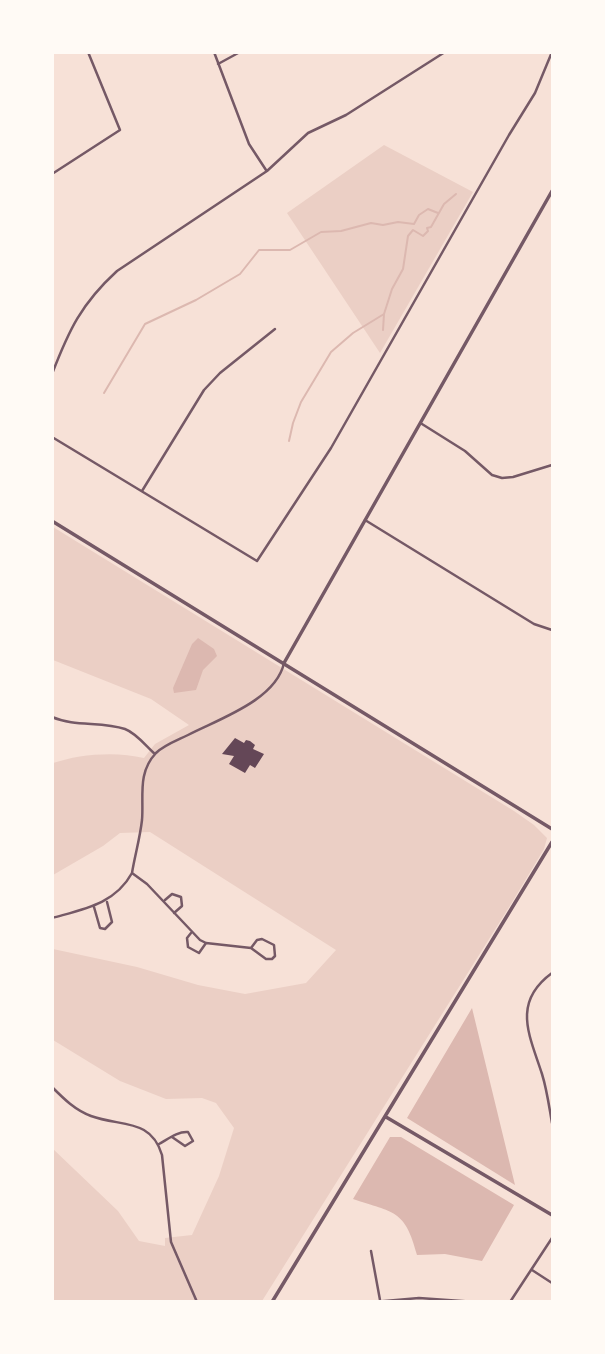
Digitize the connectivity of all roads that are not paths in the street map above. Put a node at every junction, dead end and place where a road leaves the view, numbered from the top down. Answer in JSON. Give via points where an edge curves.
{"nodes":[{"id":1,"x":88,"y":52,"type":"edge"},
{"id":2,"x":214,"y":52,"type":"edge"},
{"id":3,"x":240,"y":52,"type":"edge"},
{"id":4,"x":444,"y":52,"type":"edge"},
{"id":5,"x":552,"y":52,"type":"edge"},
{"id":6,"x":218,"y":64,"type":"junction"},
{"id":7,"x":267,"y":171,"type":"junction"},
{"id":8,"x":52,"y":174,"type":"edge"},
{"id":9,"x":552,"y":191,"type":"edge"},
{"id":10,"x":275,"y":329,"type":"dead end"},
{"id":11,"x":52,"y":374,"type":"edge"},
{"id":12,"x":422,"y":424,"type":"junction"},
{"id":13,"x":52,"y":437,"type":"edge"},
{"id":14,"x":552,"y":466,"type":"edge"},
{"id":15,"x":142,"y":491,"type":"junction"},
{"id":16,"x":365,"y":520,"type":"junction"},
{"id":17,"x":52,"y":521,"type":"edge"},
{"id":18,"x":552,"y":630,"type":"edge"},
{"id":19,"x":284,"y":663,"type":"junction"},
{"id":20,"x":52,"y":717,"type":"edge"},
{"id":21,"x":155,"y":754,"type":"junction"},
{"id":22,"x":552,"y":829,"type":"edge"},
{"id":23,"x":552,"y":842,"type":"edge"},
{"id":24,"x":132,"y":873,"type":"junction"},
{"id":25,"x":106,"y":901,"type":"junction"},
{"id":26,"x":164,"y":901,"type":"junction"},
{"id":27,"x":94,"y":906,"type":"junction"},
{"id":28,"x":174,"y":913,"type":"junction"},
{"id":29,"x":52,"y":918,"type":"edge"},
{"id":30,"x":191,"y":933,"type":"junction"},
{"id":31,"x":206,"y":943,"type":"junction"},
{"id":32,"x":251,"y":948,"type":"junction"},
{"id":33,"x":552,"y":973,"type":"edge"},
{"id":34,"x":52,"y":1087,"type":"edge"},
{"id":35,"x":386,"y":1118,"type":"junction"},
{"id":36,"x":552,"y":1123,"type":"edge"},
{"id":37,"x":173,"y":1137,"type":"junction"},
{"id":38,"x":159,"y":1144,"type":"junction"},
{"id":39,"x":552,"y":1215,"type":"edge"},
{"id":40,"x":552,"y":1238,"type":"edge"},
{"id":41,"x":372,"y":1251,"type":"dead end"},
{"id":42,"x":532,"y":1270,"type":"junction"},
{"id":43,"x":552,"y":1283,"type":"edge"},
{"id":44,"x":380,"y":1300,"type":"edge"},
{"id":45,"x":197,"y":1301,"type":"edge"},
{"id":46,"x":272,"y":1301,"type":"edge"},
{"id":47,"x":373,"y":1301,"type":"edge"},
{"id":48,"x":476,"y":1301,"type":"edge"},
{"id":49,"x":510,"y":1301,"type":"edge"}],
"edges":[{"from":1,"to":8,"type":"street","via":[[120,130]]},
{"from":2,"to":6,"type":"street"},
{"from":3,"to":6,"type":"street"},
{"from":4,"to":7,"type":"street","via":[[346,115],[308,133]]},
{"from":5,"to":15,"type":"street","via":[[526,109],[331,448],[257,561]]},
{"from":6,"to":7,"type":"street","via":[[250,144]]},
{"from":7,"to":11,"type":"street","via":[[106,281],[71,327]]},
{"from":9,"to":12,"type":"street"},
{"from":10,"to":15,"type":"street","via":[[204,390]]},
{"from":12,"to":14,"type":"street","via":[[492,475],[513,477]]},
{"from":12,"to":16,"type":"street"},
{"from":13,"to":15,"type":"street"},
{"from":16,"to":18,"type":"street","via":[[534,624]]},
{"from":16,"to":19,"type":"street"},
{"from":17,"to":19,"type":"street"},
{"from":19,"to":21,"type":"street","via":[[259,698]]},
{"from":19,"to":22,"type":"street"},
{"from":20,"to":21,"type":"street","via":[[122,728]]},
{"from":21,"to":24,"type":"street","via":[[141,785],[142,818]]},
{"from":23,"to":35,"type":"street"},
{"from":24,"to":25,"type":"street"},
{"from":24,"to":26,"type":"street"},
{"from":25,"to":27,"type":"street"},
{"from":25,"to":27,"type":"street","via":[[113,922],[108,928],[97,924]]},
{"from":26,"to":28,"type":"street"},
{"from":26,"to":28,"type":"street","via":[[172,894],[181,897],[182,906]]},
{"from":27,"to":29,"type":"street"},
{"from":28,"to":30,"type":"street"},
{"from":30,"to":31,"type":"street"},
{"from":30,"to":31,"type":"street","via":[[188,947],[199,953]]},
{"from":31,"to":32,"type":"street"},
{"from":32,"to":32,"type":"street","via":[[266,959],[275,956],[274,945],[262,939]]},
{"from":33,"to":36,"type":"street","via":[[536,989],[526,1026]]},
{"from":34,"to":38,"type":"street","via":[[75,1108],[95,1118],[144,1129]]},
{"from":35,"to":39,"type":"street"},
{"from":35,"to":46,"type":"street"},
{"from":37,"to":37,"type":"street","via":[[188,1132],[193,1141],[185,1146]]},
{"from":37,"to":38,"type":"street"},
{"from":38,"to":45,"type":"street","via":[[171,1242]]},
{"from":40,"to":42,"type":"street"},
{"from":41,"to":44,"type":"street"},
{"from":42,"to":43,"type":"street"},
{"from":42,"to":49,"type":"street"},
{"from":44,"to":47,"type":"street"},
{"from":44,"to":48,"type":"street"}]}
